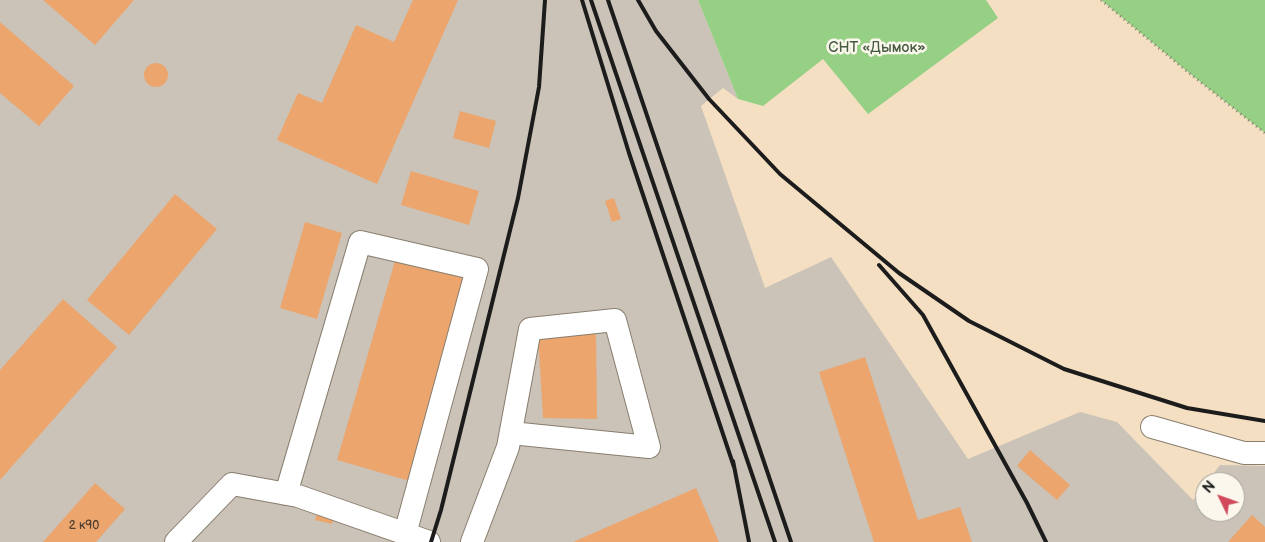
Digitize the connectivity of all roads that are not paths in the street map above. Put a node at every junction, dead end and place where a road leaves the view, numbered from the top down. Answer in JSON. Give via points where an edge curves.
{"nodes":[{"id":1,"x":1152,"y":427,"type":"dead end"},
{"id":2,"x":511,"y":433,"type":"junction"},
{"id":3,"x":1265,"y":453,"type":"edge"},
{"id":4,"x":286,"y":494,"type":"junction"},
{"id":5,"x":405,"y":534,"type":"junction"},
{"id":6,"x":176,"y":542,"type":"edge"},
{"id":7,"x":429,"y":542,"type":"edge"},
{"id":8,"x":472,"y":542,"type":"edge"}],
"edges":[{"from":1,"to":3,"type":"street","via":[[1244,453]]},
{"from":2,"to":2,"type":"street","via":[[530,329],[615,320],[649,447]]},
{"from":2,"to":8,"type":"street"},
{"from":4,"to":5,"type":"street"},
{"from":4,"to":5,"type":"street","via":[[360,242],[477,269]]},
{"from":4,"to":6,"type":"street","via":[[232,484]]},
{"from":5,"to":7,"type":"street"}]}
